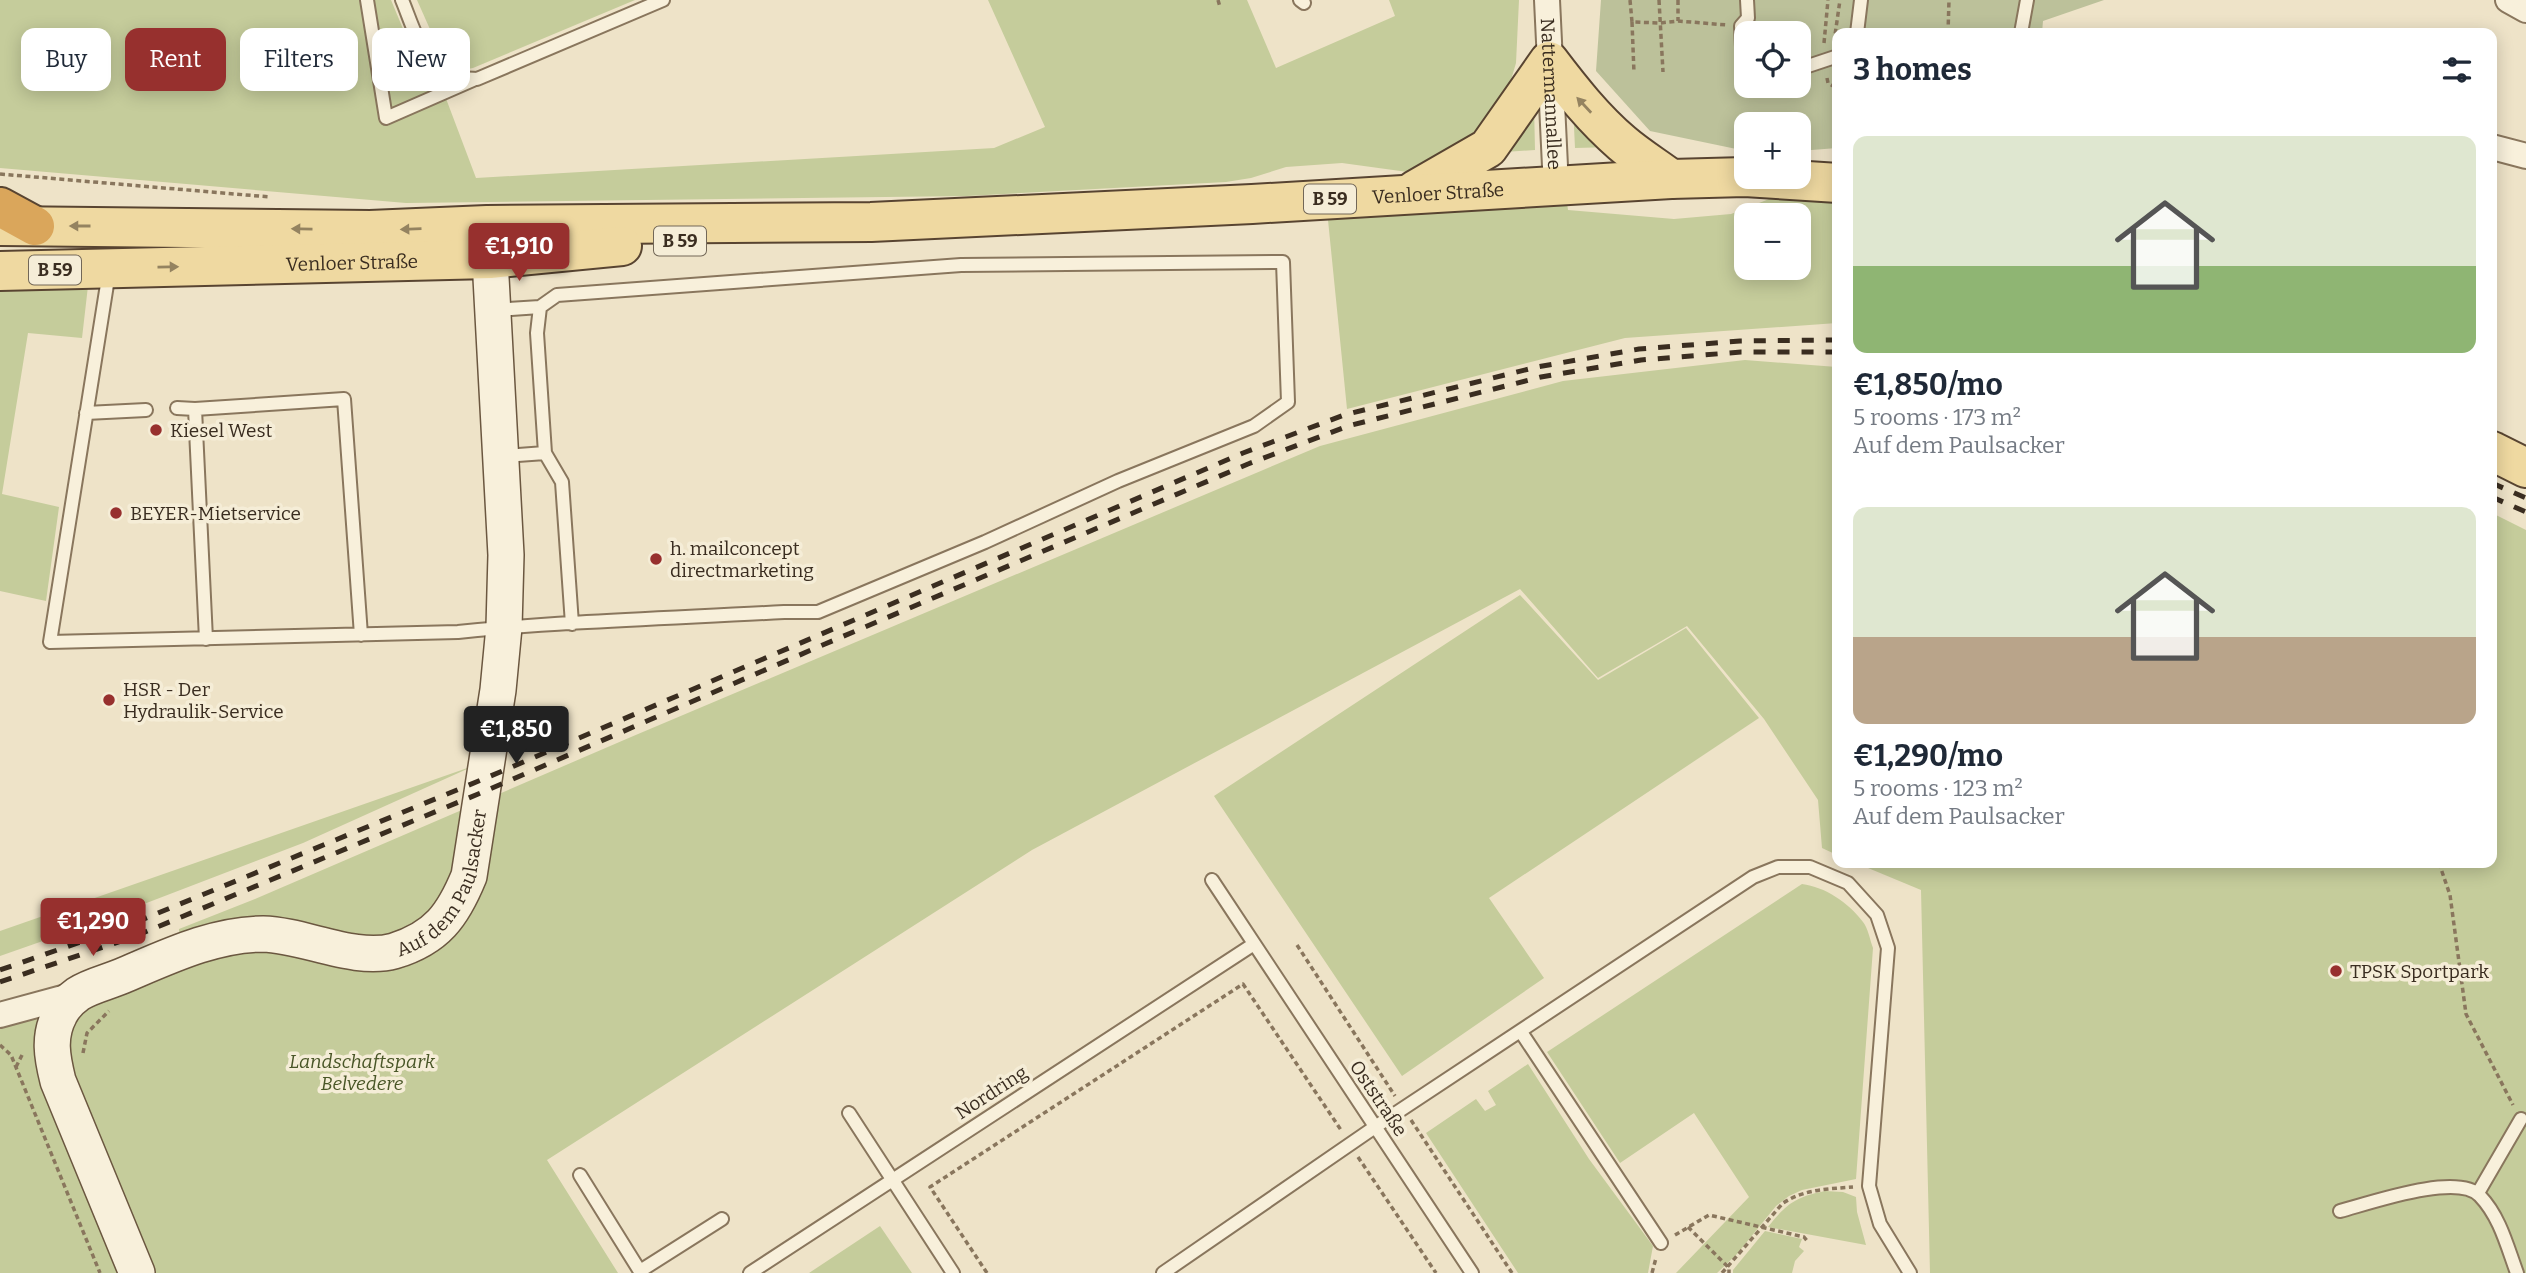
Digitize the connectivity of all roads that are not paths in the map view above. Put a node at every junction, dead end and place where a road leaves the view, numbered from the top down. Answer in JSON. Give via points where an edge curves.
{"nodes":[{"id":1,"x":367,"y":0,"type":"edge"},
{"id":2,"x":402,"y":0,"type":"edge"},
{"id":3,"x":663,"y":0,"type":"edge"},
{"id":4,"x":1547,"y":0,"type":"edge"},
{"id":5,"x":1747,"y":0,"type":"edge"},
{"id":6,"x":1861,"y":0,"type":"edge"},
{"id":7,"x":2027,"y":0,"type":"edge"},
{"id":8,"x":2508,"y":0,"type":"edge"},
{"id":9,"x":2526,"y":10,"type":"edge"},
{"id":10,"x":1745,"y":21,"type":"edge"},
{"id":11,"x":1858,"y":28,"type":"edge"},
{"id":12,"x":2022,"y":28,"type":"edge"},
{"id":13,"x":1832,"y":58,"type":"edge"},
{"id":14,"x":1549,"y":61,"type":"junction"},
{"id":15,"x":1811,"y":65,"type":"edge"},
{"id":16,"x":477,"y":79,"type":"junction"},
{"id":17,"x":2497,"y":148,"type":"edge"},
{"id":18,"x":2526,"y":156,"type":"edge"},
{"id":19,"x":1671,"y":179,"type":"junction"},
{"id":20,"x":1832,"y":183,"type":"edge"},
{"id":21,"x":1556,"y":187,"type":"junction"},
{"id":22,"x":1407,"y":195,"type":"junction"},
{"id":23,"x":0,"y":207,"type":"edge"},
{"id":24,"x":18,"y":226,"type":"edge"},
{"id":25,"x":488,"y":242,"type":"junction"},
{"id":26,"x":109,"y":269,"type":"junction"},
{"id":27,"x":0,"y":271,"type":"edge"},
{"id":28,"x":540,"y":307,"type":"junction"},
{"id":29,"x":493,"y":310,"type":"junction"},
{"id":30,"x":177,"y":408,"type":"dead end"},
{"id":31,"x":195,"y":409,"type":"junction"},
{"id":32,"x":146,"y":410,"type":"dead end"},
{"id":33,"x":86,"y":413,"type":"junction"},
{"id":34,"x":545,"y":453,"type":"junction"},
{"id":35,"x":2497,"y":454,"type":"edge"},
{"id":36,"x":501,"y":457,"type":"junction"},
{"id":37,"x":2526,"y":468,"type":"edge"},
{"id":38,"x":572,"y":624,"type":"junction"},
{"id":39,"x":504,"y":627,"type":"junction"},
{"id":40,"x":361,"y":635,"type":"junction"},
{"id":41,"x":206,"y":639,"type":"junction"},
{"id":42,"x":1212,"y":880,"type":"dead end"},
{"id":43,"x":1254,"y":944,"type":"junction"},
{"id":44,"x":78,"y":994,"type":"junction"},
{"id":45,"x":0,"y":1015,"type":"edge"},
{"id":46,"x":1521,"y":1032,"type":"junction"},
{"id":47,"x":849,"y":1113,"type":"dead end"},
{"id":48,"x":2521,"y":1119,"type":"road end"},
{"id":49,"x":1375,"y":1127,"type":"junction"},
{"id":50,"x":580,"y":1175,"type":"dead end"},
{"id":51,"x":892,"y":1180,"type":"junction"},
{"id":52,"x":2478,"y":1193,"type":"junction"},
{"id":53,"x":2340,"y":1211,"type":"dead end"},
{"id":54,"x":722,"y":1219,"type":"dead end"},
{"id":55,"x":1661,"y":1243,"type":"road end"},
{"id":56,"x":641,"y":1272,"type":"edge"},
{"id":57,"x":137,"y":1273,"type":"edge"},
{"id":58,"x":750,"y":1273,"type":"edge"},
{"id":59,"x":953,"y":1273,"type":"edge"},
{"id":60,"x":1163,"y":1273,"type":"edge"},
{"id":61,"x":1472,"y":1273,"type":"edge"},
{"id":62,"x":1910,"y":1273,"type":"edge"},
{"id":63,"x":2517,"y":1273,"type":"edge"}],
"edges":[{"from":1,"to":16,"type":"lane","via":[[386,118]]},
{"from":2,"to":16,"type":"lane","via":[[434,65],[453,77]]},
{"from":3,"to":16,"type":"lane"},
{"from":4,"to":14,"type":"street","name":"Nattermannallee"},
{"from":5,"to":10,"type":"lane"},
{"from":6,"to":11,"type":"lane"},
{"from":7,"to":12,"type":"lane"},
{"from":8,"to":9,"type":"street"},
{"from":13,"to":15,"type":"lane"},
{"from":19,"to":14,"type":"main road","one_way":true,"via":[[1610,132]]},
{"from":14,"to":21,"type":"street","name":"Nattermannallee"},
{"from":14,"to":22,"type":"main road","via":[[1488,148]]},
{"from":17,"to":18,"type":"street"},
{"from":19,"to":20,"type":"main road","name":"Venloer Straße","number":"B 59","via":[[1745,177]]},
{"from":19,"to":21,"type":"main road","name":"Venloer Straße","number":"B 59"},
{"from":21,"to":22,"type":"main road","name":"Venloer Straße","number":"B 59"},
{"from":22,"to":25,"type":"main road","name":"Venloer Straße","number":"B 59"},
{"from":23,"to":24,"type":"highway"},
{"from":25,"to":24,"type":"main road","name":"Venloer Straße","number":"B 59","one_way":true,"via":[[370,230]]},
{"from":26,"to":25,"type":"main road","name":"Venloer Straße","number":"B 59","one_way":true},
{"from":25,"to":29,"type":"street","name":"Auf dem Paulsacker"},
{"from":26,"to":27,"type":"main road","name":"Venloer Straße","number":"B 59"},
{"from":26,"to":33,"type":"lane"},
{"from":28,"to":29,"type":"lane"},
{"from":28,"to":34,"type":"lane","via":[[537,334]]},
{"from":28,"to":38,"type":"lane","via":[[557,295],[961,265],[1283,262],[1288,402],[1254,426],[818,612]]},
{"from":29,"to":36,"type":"street","name":"Auf dem Paulsacker"},
{"from":30,"to":31,"type":"lane"},
{"from":31,"to":40,"type":"lane","via":[[344,398]]},
{"from":31,"to":41,"type":"lane"},
{"from":32,"to":33,"type":"lane"},
{"from":33,"to":41,"type":"lane","via":[[50,642]]},
{"from":34,"to":36,"type":"lane"},
{"from":34,"to":38,"type":"lane","via":[[562,482]]},
{"from":35,"to":37,"type":"main road"},
{"from":36,"to":39,"type":"street","name":"Auf dem Paulsacker"},
{"from":38,"to":39,"type":"lane"},
{"from":39,"to":40,"type":"lane"},
{"from":39,"to":44,"type":"street","name":"Auf dem Paulsacker","via":[[469,876],[458,903],[441,926],[418,942],[391,952],[360,952],[265,934],[236,937],[198,946]]},
{"from":40,"to":41,"type":"lane"},
{"from":42,"to":43,"type":"lane","name":"Oststraße"},
{"from":43,"to":49,"type":"lane","name":"Oststraße"},
{"from":43,"to":51,"type":"lane","name":"Nordring"},
{"from":44,"to":45,"type":"street"},
{"from":44,"to":57,"type":"street","via":[[60,1014],[51,1041],[52,1056],[58,1081]]},
{"from":46,"to":49,"type":"lane"},
{"from":46,"to":55,"type":"lane"},
{"from":46,"to":62,"type":"lane","via":[[1753,877],[1779,867],[1810,867],[1849,883],[1877,915],[1888,948],[1869,1186],[1880,1224]]},
{"from":47,"to":51,"type":"lane"},
{"from":48,"to":52,"type":"lane"},
{"from":49,"to":60,"type":"lane"},
{"from":49,"to":61,"type":"lane","name":"Oststraße"},
{"from":50,"to":56,"type":"lane"},
{"from":51,"to":58,"type":"lane","name":"Nordring"},
{"from":51,"to":59,"type":"lane"},
{"from":52,"to":53,"type":"lane","via":[[2454,1185]]},
{"from":52,"to":63,"type":"lane","via":[[2497,1220]]},
{"from":54,"to":56,"type":"lane"}]}
